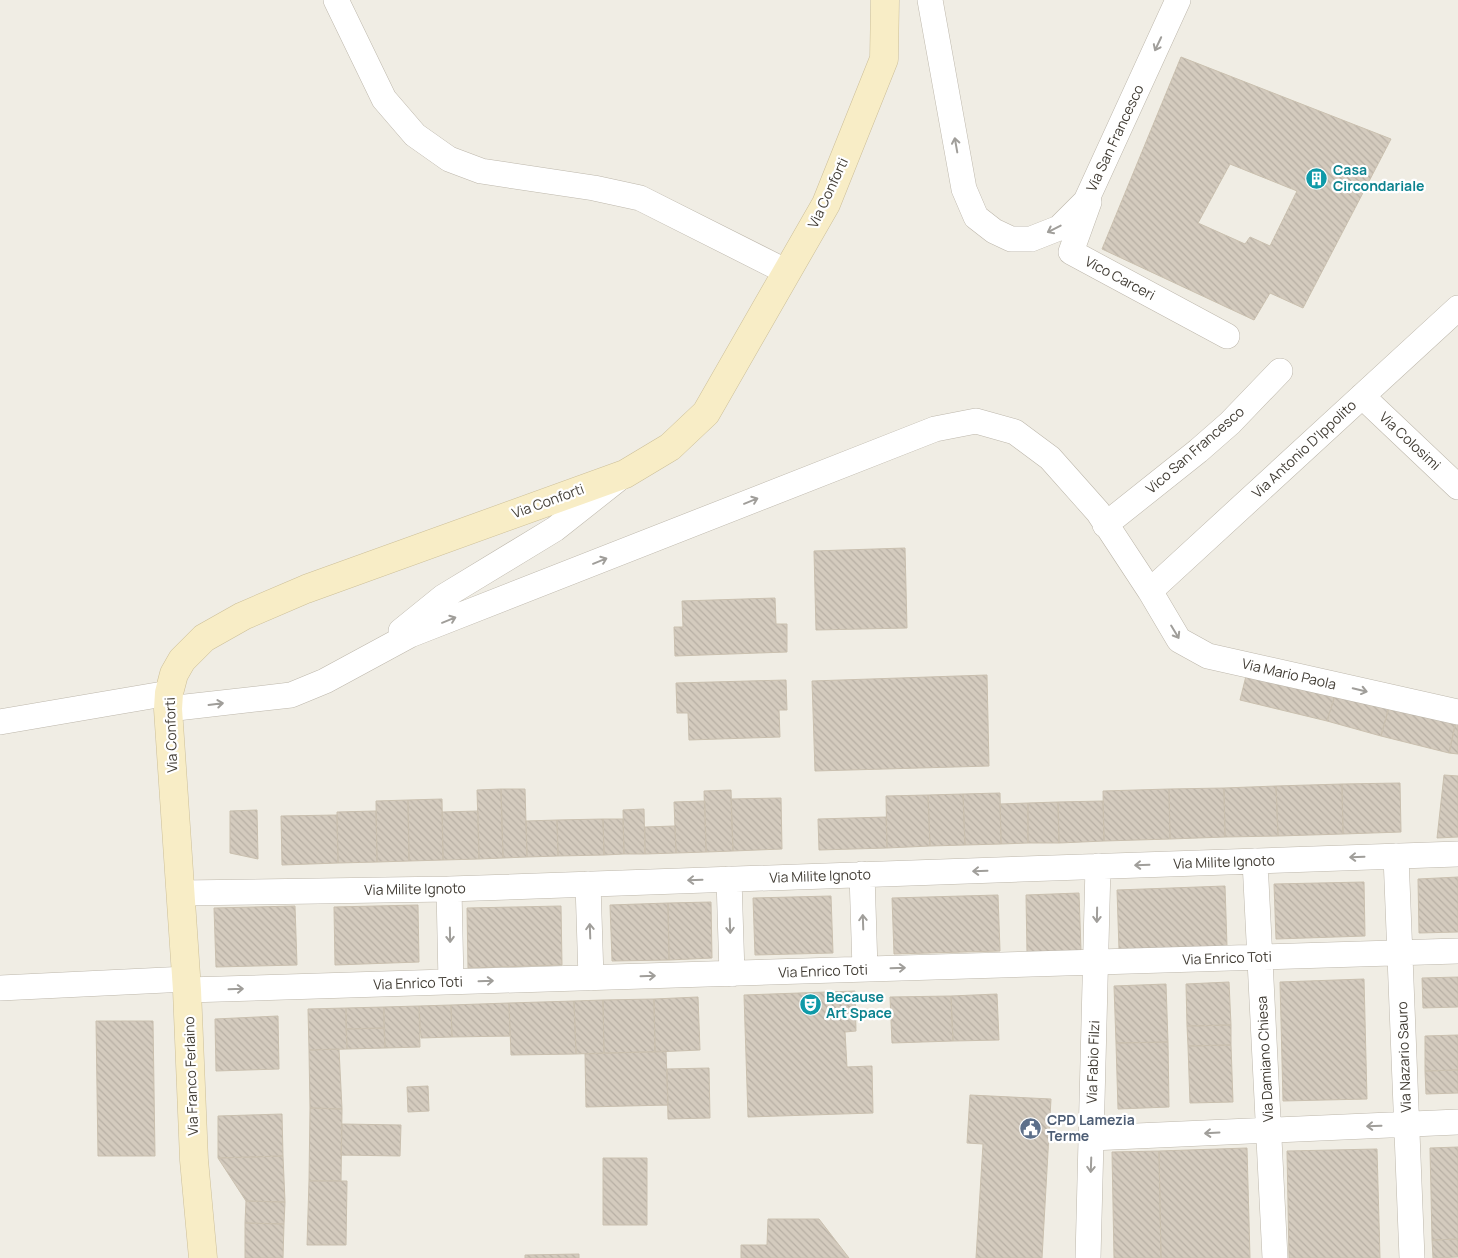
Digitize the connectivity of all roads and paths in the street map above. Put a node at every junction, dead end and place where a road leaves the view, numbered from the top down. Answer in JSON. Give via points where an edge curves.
{"nodes":[{"id":1,"x":336,"y":0,"type":"edge"},
{"id":2,"x":885,"y":0,"type":"edge"},
{"id":3,"x":930,"y":0,"type":"edge"},
{"id":4,"x":1178,"y":0,"type":"edge"},
{"id":5,"x":1103,"y":162,"type":"junction"},
{"id":6,"x":787,"y":272,"type":"junction"},
{"id":7,"x":1458,"y":308,"type":"edge"},
{"id":8,"x":1227,"y":336,"type":"dead end"},
{"id":9,"x":1280,"y":371,"type":"dead end"},
{"id":10,"x":1362,"y":396,"type":"junction"},
{"id":11,"x":625,"y":474,"type":"junction"},
{"id":12,"x":1458,"y":487,"type":"edge"},
{"id":13,"x":1106,"y":524,"type":"junction"},
{"id":14,"x":1150,"y":591,"type":"junction"},
{"id":15,"x":370,"y":657,"type":"junction"},
{"id":16,"x":168,"y":701,"type":"junction"},
{"id":17,"x":1458,"y":712,"type":"edge"},
{"id":18,"x":0,"y":722,"type":"edge"},
{"id":19,"x":1458,"y":854,"type":"edge"},
{"id":20,"x":1396,"y":856,"type":"junction"},
{"id":21,"x":1255,"y":861,"type":"junction"},
{"id":22,"x":1098,"y":866,"type":"junction"},
{"id":23,"x":862,"y":874,"type":"junction"},
{"id":24,"x":729,"y":879,"type":"junction"},
{"id":25,"x":588,"y":884,"type":"junction"},
{"id":26,"x":449,"y":889,"type":"junction"},
{"id":27,"x":181,"y":893,"type":"junction"},
{"id":28,"x":1458,"y":951,"type":"edge"},
{"id":29,"x":1400,"y":953,"type":"junction"},
{"id":30,"x":1259,"y":957,"type":"junction"},
{"id":31,"x":1096,"y":962,"type":"junction"},
{"id":32,"x":865,"y":969,"type":"junction"},
{"id":33,"x":732,"y":974,"type":"junction"},
{"id":34,"x":591,"y":978,"type":"junction"},
{"id":35,"x":451,"y":982,"type":"junction"},
{"id":36,"x":187,"y":985,"type":"junction"},
{"id":37,"x":0,"y":988,"type":"edge"},
{"id":38,"x":1458,"y":1122,"type":"edge"},
{"id":39,"x":1406,"y":1124,"type":"junction"},
{"id":40,"x":1268,"y":1130,"type":"junction"},
{"id":41,"x":1091,"y":1138,"type":"junction"},
{"id":42,"x":202,"y":1258,"type":"edge"},
{"id":43,"x":1088,"y":1258,"type":"edge"},
{"id":44,"x":1274,"y":1258,"type":"edge"},
{"id":45,"x":1412,"y":1258,"type":"edge"}],
"edges":[{"from":1,"to":6,"type":"street","via":[[384,99],[415,135],[448,159],[481,171],[640,198]]},
{"from":2,"to":6,"type":"main road","name":"Via Conforti","via":[[884,59],[826,204]]},
{"from":5,"to":3,"type":"street","name":"Via San Francesco","one_way":true,"via":[[1086,201],[1059,228],[1031,238],[1011,239],[994,232],[976,217],[964,190]]},
{"from":4,"to":5,"type":"street","name":"Via San Francesco","one_way":true},
{"from":5,"to":8,"type":"street","name":"Vico Carceri","via":[[1071,252]]},
{"from":6,"to":11,"type":"main road","name":"Via Conforti","via":[[706,413],[670,447]]},
{"from":7,"to":10,"type":"street","name":"Via Antonio D'Ippolito"},
{"from":9,"to":13,"type":"street","name":"Vico San Francesco","via":[[1230,423]]},
{"from":10,"to":12,"type":"street","name":"Via Colosimi"},
{"from":10,"to":14,"type":"street","name":"Via Antonio D'Ippolito"},
{"from":11,"to":15,"type":"street","via":[[555,529],[443,597]]},
{"from":11,"to":16,"type":"main road","name":"Via Conforti","via":[[306,589],[243,616],[204,638],[182,660],[174,674]]},
{"from":13,"to":14,"type":"street","name":"Via Mario Paola"},
{"from":15,"to":13,"type":"street","name":"Via Mario Paola","one_way":true,"via":[[410,635],[935,429],[976,421],[1015,432],[1050,458]]},
{"from":14,"to":17,"type":"street","name":"Via Mario Paola","one_way":true,"via":[[1179,640],[1208,656]]},
{"from":16,"to":15,"type":"street","one_way":true,"via":[[291,695]]},
{"from":16,"to":18,"type":"street"},
{"from":16,"to":27,"type":"main road","name":"Via Conforti"},
{"from":19,"to":20,"type":"street","name":"Via Milite Ignoto"},
{"from":20,"to":21,"type":"street","name":"Via Milite Ignoto","one_way":true},
{"from":20,"to":29,"type":"street","name":"Via Nazario Sauro"},
{"from":21,"to":22,"type":"street","name":"Via Milite Ignoto","one_way":true},
{"from":21,"to":30,"type":"street","name":"Via Damiano Chiesa"},
{"from":22,"to":23,"type":"street","name":"Via Milite Ignoto","one_way":true},
{"from":22,"to":31,"type":"street","name":"Via Fabio Filzi","one_way":true},
{"from":23,"to":24,"type":"street","name":"Via Milite Ignoto"},
{"from":32,"to":23,"type":"street","one_way":true},
{"from":24,"to":25,"type":"street","name":"Via Milite Ignoto","one_way":true},
{"from":24,"to":33,"type":"street","one_way":true},
{"from":25,"to":26,"type":"street","name":"Via Milite Ignoto"},
{"from":34,"to":25,"type":"street","one_way":true},
{"from":26,"to":27,"type":"street","name":"Via Milite Ignoto"},
{"from":26,"to":35,"type":"street","one_way":true},
{"from":27,"to":36,"type":"main road","name":"Via Franco Ferlaino"},
{"from":28,"to":29,"type":"street","name":"Via Enrico Toti"},
{"from":29,"to":30,"type":"street","name":"Via Enrico Toti"},
{"from":29,"to":39,"type":"street","name":"Via Nazario Sauro"},
{"from":30,"to":31,"type":"street","name":"Via Enrico Toti"},
{"from":30,"to":40,"type":"street","name":"Via Damiano Chiesa"},
{"from":32,"to":31,"type":"street","name":"Via Enrico Toti","one_way":true},
{"from":31,"to":41,"type":"street","name":"Via Fabio Filzi"},
{"from":32,"to":33,"type":"street","name":"Via Enrico Toti"},
{"from":34,"to":33,"type":"street","name":"Via Enrico Toti","one_way":true},
{"from":35,"to":34,"type":"street","name":"Via Enrico Toti","one_way":true},
{"from":36,"to":35,"type":"street","name":"Via Enrico Toti","one_way":true},
{"from":36,"to":37,"type":"street","name":"Via Enrico Toti"},
{"from":36,"to":42,"type":"main road","name":"Via Franco Ferlaino","via":[[194,1160]]},
{"from":38,"to":39,"type":"street"},
{"from":39,"to":40,"type":"street","one_way":true},
{"from":39,"to":45,"type":"street","name":"Via Nazario Sauro"},
{"from":40,"to":41,"type":"street","one_way":true},
{"from":40,"to":44,"type":"street","name":"Via Damiano Chiesa"},
{"from":41,"to":43,"type":"street","name":"Via Fabio Filzi","one_way":true}]}
